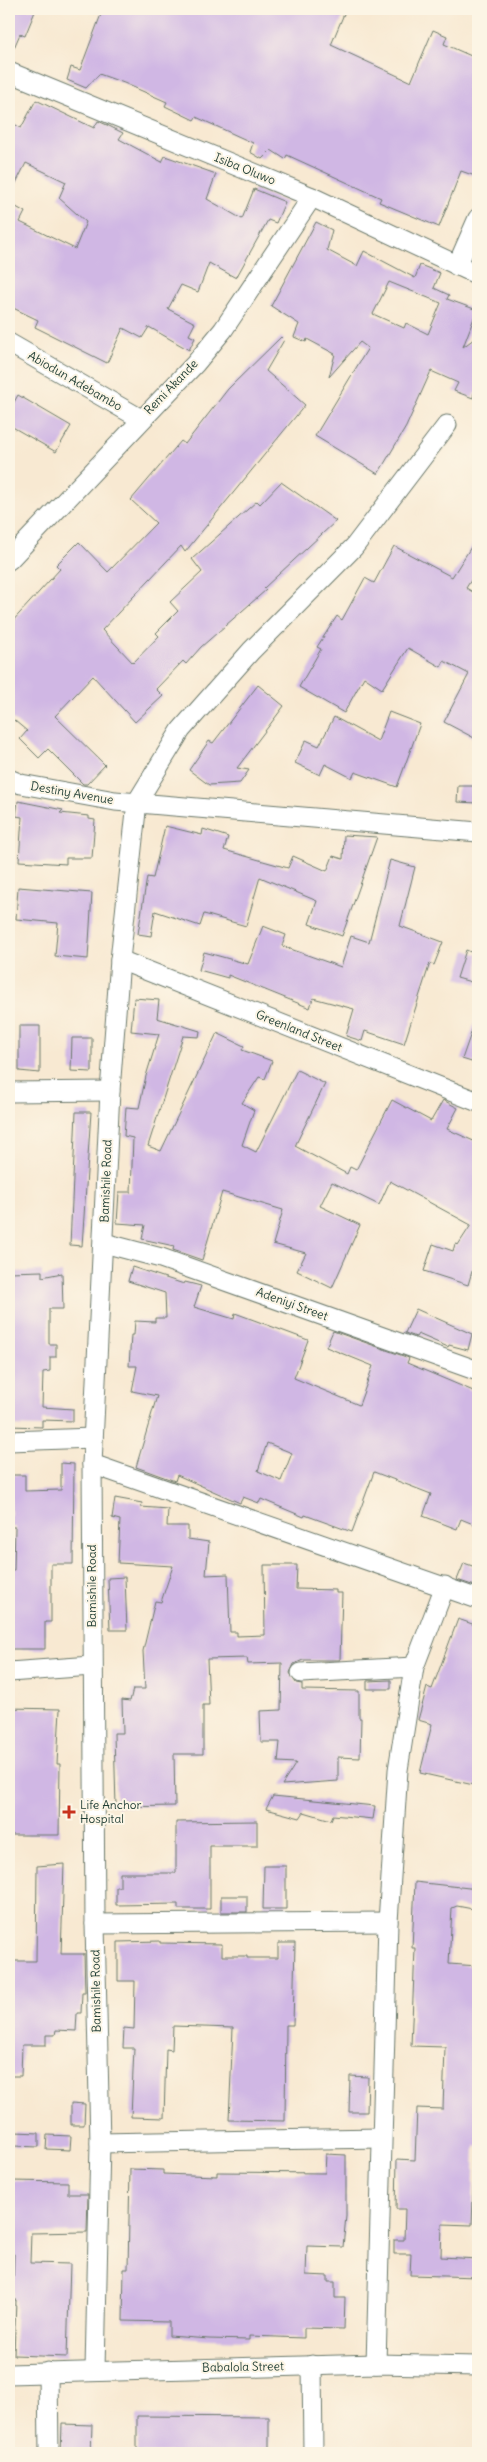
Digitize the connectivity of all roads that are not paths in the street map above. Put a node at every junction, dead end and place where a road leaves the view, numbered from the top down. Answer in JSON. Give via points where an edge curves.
{"nodes":[{"id":1,"x":9,"y":72,"type":"edge"},
{"id":2,"x":312,"y":197,"type":"junction"},
{"id":3,"x":478,"y":218,"type":"edge"},
{"id":4,"x":458,"y":266,"type":"junction"},
{"id":5,"x":478,"y":275,"type":"edge"},
{"id":6,"x":9,"y":343,"type":"edge"},
{"id":7,"x":141,"y":418,"type":"junction"},
{"id":8,"x":447,"y":425,"type":"dead end"},
{"id":9,"x":13,"y":550,"type":"edge"},
{"id":10,"x":9,"y":779,"type":"edge"},
{"id":11,"x":137,"y":802,"type":"junction"},
{"id":12,"x":478,"y":832,"type":"edge"},
{"id":13,"x":120,"y":960,"type":"junction"},
{"id":14,"x":110,"y":1091,"type":"junction"},
{"id":15,"x":9,"y":1092,"type":"edge"},
{"id":16,"x":478,"y":1102,"type":"edge"},
{"id":17,"x":104,"y":1243,"type":"junction"},
{"id":18,"x":478,"y":1370,"type":"edge"},
{"id":19,"x":93,"y":1438,"type":"junction"},
{"id":20,"x":9,"y":1442,"type":"edge"},
{"id":21,"x":92,"y":1464,"type":"junction"},
{"id":22,"x":445,"y":1586,"type":"junction"},
{"id":23,"x":478,"y":1599,"type":"edge"},
{"id":24,"x":92,"y":1666,"type":"junction"},
{"id":25,"x":414,"y":1668,"type":"junction"},
{"id":26,"x":9,"y":1672,"type":"edge"},
{"id":27,"x":301,"y":1673,"type":"dead end"},
{"id":28,"x":388,"y":1922,"type":"junction"},
{"id":29,"x":95,"y":1924,"type":"junction"},
{"id":30,"x":381,"y":2138,"type":"junction"},
{"id":31,"x":100,"y":2143,"type":"junction"},
{"id":32,"x":376,"y":2364,"type":"junction"},
{"id":33,"x":312,"y":2365,"type":"junction"},
{"id":34,"x":478,"y":2366,"type":"edge"},
{"id":35,"x":96,"y":2370,"type":"junction"},
{"id":36,"x":48,"y":2372,"type":"junction"},
{"id":37,"x":9,"y":2374,"type":"edge"},
{"id":38,"x":49,"y":2453,"type":"edge"},
{"id":39,"x":313,"y":2453,"type":"edge"}],
"edges":[{"from":1,"to":2,"type":"street","name":"Isiba Oluwo"},
{"from":2,"to":4,"type":"street","name":"Isiba Oluwo"},
{"from":2,"to":7,"type":"street","name":"Remi Akande","via":[[223,330],[195,364]]},
{"from":3,"to":4,"type":"street"},
{"from":4,"to":5,"type":"street","name":"Isiba Oluwo"},
{"from":6,"to":7,"type":"street","name":"Abiodun Adebambo"},
{"from":7,"to":9,"type":"street","name":"Remi Akande"},
{"from":8,"to":11,"type":"street","via":[[354,547],[251,651],[181,730]]},
{"from":10,"to":11,"type":"street","name":"Destiny Avenue","via":[[115,801]]},
{"from":11,"to":12,"type":"street","name":"Destiny Avenue"},
{"from":11,"to":13,"type":"street","name":"Bamishile Road"},
{"from":13,"to":14,"type":"street","name":"Bamishile Road"},
{"from":13,"to":16,"type":"street","name":"Greenland Street"},
{"from":14,"to":15,"type":"street"},
{"from":14,"to":17,"type":"street","name":"Bamishile Road"},
{"from":17,"to":18,"type":"street","name":"Adeniyi Street","via":[[161,1258]]},
{"from":17,"to":19,"type":"street","name":"Bamishile Road"},
{"from":19,"to":20,"type":"street"},
{"from":19,"to":21,"type":"street","name":"Bamishile Road"},
{"from":21,"to":22,"type":"street"},
{"from":21,"to":24,"type":"street","name":"Bamishile Road"},
{"from":22,"to":23,"type":"street"},
{"from":22,"to":25,"type":"street"},
{"from":24,"to":26,"type":"street"},
{"from":24,"to":29,"type":"street","name":"Bamishile Road"},
{"from":25,"to":27,"type":"street"},
{"from":25,"to":28,"type":"street","via":[[398,1770]]},
{"from":28,"to":29,"type":"street"},
{"from":28,"to":30,"type":"street"},
{"from":29,"to":31,"type":"street","name":"Bamishile Road"},
{"from":30,"to":31,"type":"street"},
{"from":30,"to":32,"type":"street"},
{"from":31,"to":35,"type":"street","name":"Bamishile Road"},
{"from":32,"to":33,"type":"street","name":"Babalola Street"},
{"from":32,"to":34,"type":"street","name":"Babalola Street"},
{"from":33,"to":35,"type":"street","name":"Babalola Street"},
{"from":33,"to":39,"type":"street"},
{"from":35,"to":36,"type":"street","name":"Babalola Street"},
{"from":36,"to":37,"type":"street","name":"Babalola Street"},
{"from":36,"to":38,"type":"street"}]}
